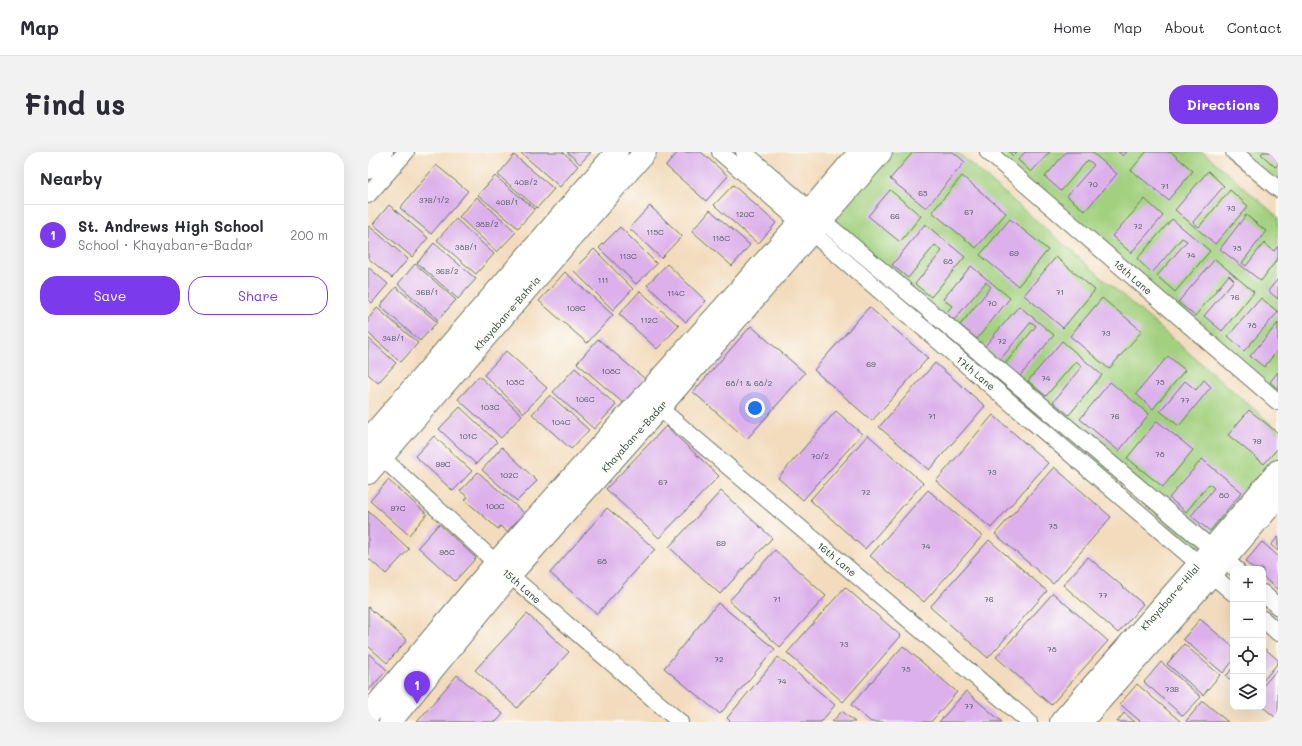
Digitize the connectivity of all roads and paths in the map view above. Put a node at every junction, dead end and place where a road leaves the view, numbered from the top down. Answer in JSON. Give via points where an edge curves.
{"nodes":[{"id":1,"x":406,"y":152,"type":"edge"},
{"id":2,"x":617,"y":152,"type":"edge"},
{"id":3,"x":645,"y":152,"type":"edge"},
{"id":4,"x":720,"y":152,"type":"edge"},
{"id":5,"x":744,"y":152,"type":"edge"},
{"id":6,"x":860,"y":152,"type":"edge"},
{"id":7,"x":881,"y":152,"type":"edge"},
{"id":8,"x":988,"y":152,"type":"edge"},
{"id":9,"x":1234,"y":152,"type":"edge"},
{"id":10,"x":377,"y":163,"type":"edge"},
{"id":11,"x":1278,"y":189,"type":"edge"},
{"id":12,"x":368,"y":195,"type":"edge"},
{"id":13,"x":811,"y":221,"type":"junction"},
{"id":14,"x":652,"y":402,"type":"junction"},
{"id":15,"x":1278,"y":402,"type":"edge"},
{"id":16,"x":368,"y":440,"type":"edge"},
{"id":17,"x":373,"y":458,"type":"edge"},
{"id":18,"x":1278,"y":471,"type":"edge"},
{"id":19,"x":1278,"y":497,"type":"edge"},
{"id":20,"x":1217,"y":563,"type":"edge"},
{"id":21,"x":503,"y":569,"type":"junction"},
{"id":22,"x":1230,"y":587,"type":"edge"},
{"id":23,"x":1266,"y":596,"type":"edge"},
{"id":24,"x":1278,"y":607,"type":"edge"},
{"id":25,"x":1266,"y":622,"type":"edge"},
{"id":26,"x":1278,"y":633,"type":"edge"},
{"id":27,"x":368,"y":715,"type":"edge"},
{"id":28,"x":390,"y":722,"type":"edge"},
{"id":29,"x":680,"y":722,"type":"edge"},
{"id":30,"x":1029,"y":722,"type":"edge"},
{"id":31,"x":1060,"y":722,"type":"edge"},
{"id":32,"x":1082,"y":722,"type":"edge"}],
"edges":[{"from":1,"to":10,"type":"street"},
{"from":2,"to":16,"type":"main road"},
{"from":3,"to":17,"type":"main road","name":"Khayaban-e-Bahria"},
{"from":4,"to":13,"type":"street","name":"17th Lane"},
{"from":5,"to":13,"type":"street","name":"17th Lane"},
{"from":6,"to":13,"type":"main road","name":"Khayaban-e-Badar"},
{"from":7,"to":13,"type":"main road","name":"Khayaban-e-Badar"},
{"from":8,"to":15,"type":"street","name":"18th Lane"},
{"from":9,"to":11,"type":"street"},
{"from":10,"to":12,"type":"street"},
{"from":13,"to":14,"type":"main road","name":"Khayaban-e-Badar"},
{"from":13,"to":20,"type":"street","name":"17th Lane"},
{"from":14,"to":21,"type":"main road","name":"Khayaban-e-Badar"},
{"from":14,"to":30,"type":"street","name":"16th Lane"},
{"from":17,"to":21,"type":"street","name":"15th Lane"},
{"from":18,"to":20,"type":"main road","name":"Khayaban-e-Hilal"},
{"from":19,"to":20,"type":"main road"},
{"from":20,"to":22,"type":"street","name":"17th Lane"},
{"from":20,"to":31,"type":"main road","name":"Khayaban-e-Hilal"},
{"from":20,"to":32,"type":"main road"},
{"from":21,"to":27,"type":"main road","name":"Khayaban-e-Badar"},
{"from":21,"to":28,"type":"main road","name":"Khayaban-e-Badar"},
{"from":21,"to":29,"type":"street","name":"15th Lane"},
{"from":23,"to":24,"type":"street"},
{"from":25,"to":26,"type":"street"}]}
